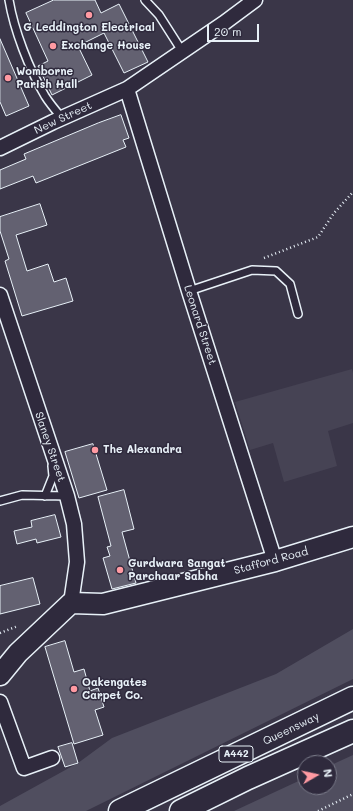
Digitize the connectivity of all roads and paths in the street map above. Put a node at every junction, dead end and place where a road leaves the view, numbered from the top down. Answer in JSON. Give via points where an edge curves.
{"nodes":[{"id":1,"x":9,"y":0,"type":"edge"},
{"id":2,"x":145,"y":0,"type":"edge"},
{"id":3,"x":255,"y":0,"type":"edge"},
{"id":4,"x":182,"y":51,"type":"junction"},
{"id":5,"x":127,"y":89,"type":"junction"},
{"id":6,"x":62,"y":118,"type":"junction"},
{"id":7,"x":0,"y":148,"type":"edge"},
{"id":8,"x":353,"y":192,"type":"edge"},
{"id":9,"x":259,"y":260,"type":"dead end"},
{"id":10,"x":189,"y":291,"type":"junction"},
{"id":11,"x":0,"y":295,"type":"edge"},
{"id":12,"x":298,"y":314,"type":"dead end"},
{"id":13,"x":50,"y":448,"type":"junction"},
{"id":14,"x":45,"y":496,"type":"junction"},
{"id":15,"x":67,"y":496,"type":"junction"},
{"id":16,"x":0,"y":501,"type":"edge"},
{"id":17,"x":353,"y":537,"type":"edge"},
{"id":18,"x":275,"y":561,"type":"junction"},
{"id":19,"x":71,"y":603,"type":"junction"},
{"id":20,"x":0,"y":675,"type":"edge"},
{"id":21,"x":353,"y":698,"type":"edge"},
{"id":22,"x":0,"y":702,"type":"edge"},
{"id":23,"x":353,"y":731,"type":"edge"},
{"id":24,"x":52,"y":758,"type":"dead end"},
{"id":25,"x":353,"y":794,"type":"edge"},
{"id":26,"x":120,"y":811,"type":"edge"},
{"id":27,"x":181,"y":811,"type":"edge"},
{"id":28,"x":318,"y":811,"type":"edge"}],
"edges":[{"from":1,"to":6,"type":"lane","via":[[13,21],[36,79],[46,98]]},
{"from":2,"to":4,"type":"lane","via":[[159,15]]},
{"from":3,"to":4,"type":"street","name":"New Street"},
{"from":4,"to":5,"type":"street","name":"New Street"},
{"from":5,"to":6,"type":"street","name":"New Street"},
{"from":5,"to":10,"type":"street","name":"Leonard Street"},
{"from":6,"to":7,"type":"street","name":"New Street"},
{"from":8,"to":9,"type":"path","via":[[334,212],[318,237]]},
{"from":10,"to":12,"type":"lane","via":[[252,270],[276,271],[290,284]]},
{"from":10,"to":18,"type":"street","name":"Leonard Street"},
{"from":11,"to":13,"type":"street","name":"Slaney Street"},
{"from":13,"to":14,"type":"lane","via":[[53,476]]},
{"from":13,"to":15,"type":"street","name":"Slaney Street"},
{"from":14,"to":15,"type":"lane"},
{"from":14,"to":16,"type":"lane","via":[[22,495]]},
{"from":15,"to":19,"type":"street","name":"Slaney Street","via":[[74,524],[77,562]]},
{"from":17,"to":18,"type":"street","name":"Stafford Road"},
{"from":18,"to":19,"type":"street","name":"Stafford Road","via":[[102,604]]},
{"from":19,"to":20,"type":"street","via":[[18,653]]},
{"from":21,"to":26,"type":"highway","name":"Queensway","number":"A442"},
{"from":22,"to":24,"type":"street","via":[[24,768]]},
{"from":23,"to":27,"type":"highway","number":"A442"},
{"from":25,"to":28,"type":"path"}]}
